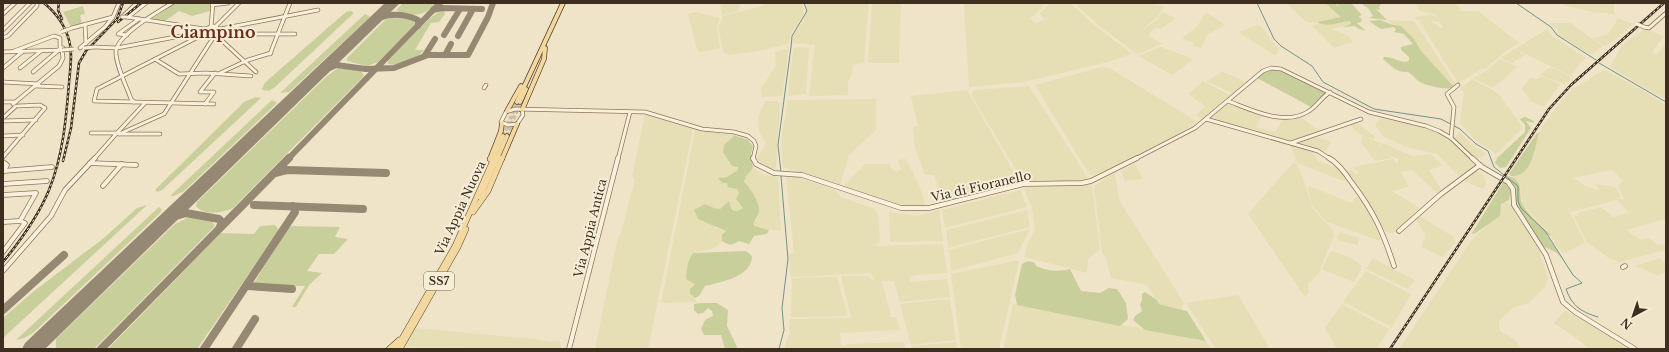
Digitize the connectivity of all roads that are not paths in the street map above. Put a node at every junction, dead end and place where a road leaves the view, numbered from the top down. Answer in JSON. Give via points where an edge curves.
{"nodes":[{"id":1,"x":15,"y":3,"type":"edge"},
{"id":2,"x":30,"y":3,"type":"edge"},
{"id":3,"x":37,"y":3,"type":"edge"},
{"id":4,"x":119,"y":3,"type":"edge"},
{"id":5,"x":137,"y":3,"type":"edge"},
{"id":6,"x":146,"y":3,"type":"edge"},
{"id":7,"x":172,"y":3,"type":"edge"},
{"id":8,"x":228,"y":3,"type":"edge"},
{"id":9,"x":240,"y":3,"type":"edge"},
{"id":10,"x":290,"y":3,"type":"edge"},
{"id":11,"x":564,"y":3,"type":"edge"},
{"id":12,"x":212,"y":4,"type":"edge"},
{"id":13,"x":318,"y":10,"type":"dead end"},
{"id":14,"x":1666,"y":13,"type":"edge"},
{"id":15,"x":3,"y":14,"type":"edge"},
{"id":16,"x":285,"y":16,"type":"junction"},
{"id":17,"x":114,"y":17,"type":"junction"},
{"id":18,"x":128,"y":17,"type":"junction"},
{"id":19,"x":139,"y":19,"type":"junction"},
{"id":20,"x":148,"y":20,"type":"junction"},
{"id":21,"x":85,"y":24,"type":"junction"},
{"id":22,"x":1636,"y":24,"type":"dead end"},
{"id":23,"x":216,"y":26,"type":"junction"},
{"id":24,"x":211,"y":27,"type":"junction"},
{"id":25,"x":220,"y":29,"type":"junction"},
{"id":26,"x":3,"y":30,"type":"edge"},
{"id":27,"x":203,"y":32,"type":"junction"},
{"id":28,"x":118,"y":34,"type":"junction"},
{"id":29,"x":223,"y":34,"type":"junction"},
{"id":30,"x":278,"y":34,"type":"junction"},
{"id":31,"x":295,"y":34,"type":"dead end"},
{"id":32,"x":127,"y":35,"type":"junction"},
{"id":33,"x":53,"y":36,"type":"junction"},
{"id":34,"x":114,"y":37,"type":"dead end"},
{"id":35,"x":218,"y":37,"type":"junction"},
{"id":36,"x":3,"y":38,"type":"edge"},
{"id":37,"x":213,"y":38,"type":"junction"},
{"id":38,"x":86,"y":44,"type":"junction"},
{"id":39,"x":62,"y":48,"type":"junction"},
{"id":40,"x":80,"y":48,"type":"junction"},
{"id":41,"x":117,"y":48,"type":"junction"},
{"id":42,"x":543,"y":48,"type":"junction"},
{"id":43,"x":22,"y":50,"type":"junction"},
{"id":44,"x":42,"y":50,"type":"junction"},
{"id":45,"x":3,"y":52,"type":"edge"},
{"id":46,"x":155,"y":59,"type":"junction"},
{"id":47,"x":245,"y":61,"type":"junction"},
{"id":48,"x":3,"y":68,"type":"edge"},
{"id":49,"x":20,"y":68,"type":"dead end"},
{"id":50,"x":33,"y":72,"type":"dead end"},
{"id":51,"x":256,"y":72,"type":"dead end"},
{"id":52,"x":217,"y":73,"type":"junction"},
{"id":53,"x":191,"y":74,"type":"junction"},
{"id":54,"x":123,"y":75,"type":"junction"},
{"id":55,"x":252,"y":76,"type":"dead end"},
{"id":56,"x":3,"y":82,"type":"edge"},
{"id":57,"x":38,"y":85,"type":"junction"},
{"id":58,"x":1458,"y":85,"type":"dead end"},
{"id":59,"x":62,"y":87,"type":"dead end"},
{"id":60,"x":1330,"y":92,"type":"junction"},
{"id":61,"x":130,"y":99,"type":"junction"},
{"id":62,"x":1228,"y":101,"type":"junction"},
{"id":63,"x":3,"y":102,"type":"edge"},
{"id":64,"x":134,"y":102,"type":"junction"},
{"id":65,"x":518,"y":102,"type":"tunnel mouth"},
{"id":66,"x":125,"y":103,"type":"junction"},
{"id":67,"x":144,"y":103,"type":"junction"},
{"id":68,"x":17,"y":104,"type":"junction"},
{"id":69,"x":172,"y":104,"type":"junction"},
{"id":70,"x":205,"y":104,"type":"junction"},
{"id":71,"x":214,"y":104,"type":"dead end"},
{"id":72,"x":507,"y":111,"type":"junction"},
{"id":73,"x":522,"y":112,"type":"junction"},
{"id":74,"x":630,"y":112,"type":"junction"},
{"id":75,"x":3,"y":119,"type":"edge"},
{"id":76,"x":1361,"y":119,"type":"dead end"},
{"id":77,"x":1206,"y":120,"type":"junction"},
{"id":78,"x":34,"y":122,"type":"junction"},
{"id":79,"x":502,"y":123,"type":"junction"},
{"id":80,"x":517,"y":124,"type":"junction"},
{"id":81,"x":119,"y":132,"type":"junction"},
{"id":82,"x":91,"y":133,"type":"dead end"},
{"id":83,"x":160,"y":134,"type":"dead end"},
{"id":84,"x":23,"y":135,"type":"junction"},
{"id":85,"x":3,"y":136,"type":"edge"},
{"id":86,"x":505,"y":136,"type":"tunnel mouth"},
{"id":87,"x":1451,"y":138,"type":"junction"},
{"id":88,"x":1291,"y":143,"type":"junction"},
{"id":89,"x":5,"y":152,"type":"edge"},
{"id":90,"x":3,"y":157,"type":"edge"},
{"id":91,"x":3,"y":162,"type":"edge"},
{"id":92,"x":90,"y":163,"type":"junction"},
{"id":93,"x":122,"y":164,"type":"junction"},
{"id":94,"x":136,"y":164,"type":"dead end"},
{"id":95,"x":1480,"y":165,"type":"junction"},
{"id":96,"x":52,"y":167,"type":"dead end"},
{"id":97,"x":3,"y":171,"type":"edge"},
{"id":98,"x":48,"y":181,"type":"dead end"},
{"id":99,"x":3,"y":184,"type":"edge"},
{"id":100,"x":103,"y":186,"type":"dead end"},
{"id":101,"x":3,"y":195,"type":"edge"},
{"id":102,"x":472,"y":211,"type":"junction"},
{"id":103,"x":20,"y":220,"type":"junction"},
{"id":104,"x":3,"y":222,"type":"edge"},
{"id":105,"x":1399,"y":231,"type":"dead end"},
{"id":106,"x":3,"y":252,"type":"edge"},
{"id":107,"x":8,"y":265,"type":"junction"},
{"id":108,"x":1394,"y":266,"type":"dead end"},
{"id":109,"x":3,"y":268,"type":"edge"},
{"id":110,"x":3,"y":271,"type":"edge"},
{"id":111,"x":408,"y":328,"type":"junction"},
{"id":112,"x":389,"y":349,"type":"edge"},
{"id":113,"x":396,"y":349,"type":"edge"},
{"id":114,"x":400,"y":349,"type":"edge"},
{"id":115,"x":569,"y":349,"type":"edge"},
{"id":116,"x":1635,"y":349,"type":"edge"}],
"edges":[{"from":1,"to":15,"type":"street"},
{"from":2,"to":26,"type":"street"},
{"from":3,"to":36,"type":"street","via":[[38,6]]},
{"from":4,"to":17,"type":"street"},
{"from":5,"to":18,"type":"street","bridge":true,"via":[[122,16]]},
{"from":6,"to":18,"type":"street"},
{"from":7,"to":20,"type":"street"},
{"from":8,"to":12,"type":"street"},
{"from":9,"to":23,"type":"street"},
{"from":10,"to":16,"type":"street"},
{"from":11,"to":42,"type":"main road"},
{"from":12,"to":24,"type":"street"},
{"from":13,"to":16,"type":"street"},
{"from":14,"to":22,"type":"street","bridge":true,"via":[[1649,28]]},
{"from":16,"to":25,"type":"street"},
{"from":16,"to":30,"type":"street"},
{"from":17,"to":21,"type":"street"},
{"from":17,"to":38,"type":"street"},
{"from":18,"to":19,"type":"street"},
{"from":19,"to":20,"type":"street"},
{"from":19,"to":28,"type":"street"},
{"from":20,"to":27,"type":"street"},
{"from":20,"to":32,"type":"street"},
{"from":21,"to":33,"type":"street","bridge":true},
{"from":21,"to":38,"type":"street"},
{"from":23,"to":24,"type":"street"},
{"from":23,"to":25,"type":"street"},
{"from":24,"to":27,"type":"street"},
{"from":25,"to":29,"type":"street"},
{"from":27,"to":37,"type":"street"},
{"from":27,"to":41,"type":"street"},
{"from":27,"to":46,"type":"street"},
{"from":28,"to":32,"type":"street"},
{"from":28,"to":34,"type":"street"},
{"from":29,"to":30,"type":"street"},
{"from":29,"to":35,"type":"street"},
{"from":30,"to":31,"type":"street"},
{"from":30,"to":47,"type":"street","via":[[270,54]]},
{"from":32,"to":41,"type":"street"},
{"from":33,"to":39,"type":"street","via":[[59,38]]},
{"from":33,"to":43,"type":"street"},
{"from":35,"to":37,"type":"street"},
{"from":35,"to":47,"type":"street"},
{"from":37,"to":53,"type":"street"},
{"from":38,"to":40,"type":"street"},
{"from":39,"to":40,"type":"street","bridge":true},
{"from":39,"to":44,"type":"street"},
{"from":39,"to":50,"type":"street"},
{"from":39,"to":57,"type":"street","via":[[61,64]]},
{"from":40,"to":41,"type":"street","bridge":true},
{"from":41,"to":54,"type":"street"},
{"from":42,"to":65,"type":"main road"},
{"from":42,"to":72,"type":"main road","via":[[533,59]]},
{"from":42,"to":73,"type":"main road","via":[[544,59]]},
{"from":43,"to":44,"type":"street"},
{"from":43,"to":45,"type":"street"},
{"from":43,"to":48,"type":"street"},
{"from":44,"to":49,"type":"street"},
{"from":46,"to":53,"type":"street","via":[[179,74]]},
{"from":46,"to":54,"type":"street"},
{"from":47,"to":51,"type":"street"},
{"from":47,"to":52,"type":"street"},
{"from":52,"to":53,"type":"street"},
{"from":52,"to":55,"type":"street"},
{"from":52,"to":70,"type":"street","via":[[200,92],[214,92]]},
{"from":53,"to":69,"type":"street"},
{"from":54,"to":61,"type":"street"},
{"from":54,"to":66,"type":"street","via":[[96,90],[94,102]]},
{"from":56,"to":57,"type":"street"},
{"from":57,"to":59,"type":"street"},
{"from":57,"to":68,"type":"street"},
{"from":58,"to":87,"type":"street","via":[[1448,94],[1454,107]]},
{"from":60,"to":62,"type":"street","via":[[1308,111],[1291,117],[1269,115]]},
{"from":60,"to":62,"type":"street","name":"Via di Fioranello","via":[[1284,70],[1271,68],[1262,71]]},
{"from":60,"to":87,"type":"street","name":"Via di Fioranello","via":[[1371,113],[1431,127]]},
{"from":61,"to":64,"type":"street"},
{"from":61,"to":66,"type":"street"},
{"from":62,"to":77,"type":"street","name":"Via di Fioranello"},
{"from":63,"to":68,"type":"street"},
{"from":64,"to":66,"type":"street"},
{"from":64,"to":67,"type":"street"},
{"from":67,"to":69,"type":"street"},
{"from":67,"to":81,"type":"street"},
{"from":68,"to":75,"type":"street"},
{"from":68,"to":78,"type":"street","via":[[45,108]]},
{"from":69,"to":70,"type":"street"},
{"from":69,"to":81,"type":"street","via":[[162,115]]},
{"from":70,"to":71,"type":"street"},
{"from":72,"to":73,"type":"street","via":[[515,109]]},
{"from":72,"to":79,"type":"street","via":[[501,119]]},
{"from":73,"to":74,"type":"street"},
{"from":73,"to":80,"type":"street"},
{"from":74,"to":77,"type":"street","name":"Via di Fioranello","via":[[645,112],[702,129],[748,136],[756,143],[753,154],[756,164],[763,169],[774,173],[802,174],[894,207],[921,209],[1024,184],[1091,181]]},
{"from":74,"to":115,"type":"street","name":"Via Appia Antica"},
{"from":75,"to":78,"type":"street"},
{"from":76,"to":88,"type":"street"},
{"from":77,"to":88,"type":"street"},
{"from":78,"to":84,"type":"street"},
{"from":79,"to":80,"type":"street"},
{"from":79,"to":102,"type":"main road","via":[[475,195]]},
{"from":80,"to":102,"type":"main road","via":[[488,191]]},
{"from":81,"to":82,"type":"street"},
{"from":81,"to":83,"type":"street"},
{"from":81,"to":92,"type":"street"},
{"from":84,"to":85,"type":"street"},
{"from":84,"to":89,"type":"street"},
{"from":86,"to":102,"type":"main road","name":"Via Appia Nuova","number":"SS7"},
{"from":87,"to":95,"type":"street","name":"Via di Fioranello"},
{"from":88,"to":108,"type":"street","via":[[1323,154],[1348,176],[1373,212],[1383,232]]},
{"from":89,"to":90,"type":"street"},
{"from":91,"to":97,"type":"street","via":[[7,165]]},
{"from":92,"to":93,"type":"street"},
{"from":92,"to":107,"type":"street","via":[[64,192],[49,218]]},
{"from":93,"to":94,"type":"street"},
{"from":93,"to":100,"type":"street"},
{"from":95,"to":105,"type":"street","via":[[1441,194]]},
{"from":95,"to":116,"type":"street","name":"Via di Fioranello","via":[[1512,187],[1513,203],[1546,255],[1563,302]]},
{"from":96,"to":97,"type":"street"},
{"from":98,"to":99,"type":"street"},
{"from":101,"to":103,"type":"street","via":[[36,193]]},
{"from":102,"to":111,"type":"main road","name":"Via Appia Nuova","number":"SS7"},
{"from":102,"to":114,"type":"main road","name":"Via Appia Nuova","number":"SS7","via":[[458,248]]},
{"from":103,"to":104,"type":"street"},
{"from":103,"to":106,"type":"street","via":[[25,222],[25,225]]},
{"from":107,"to":109,"type":"street"},
{"from":107,"to":110,"type":"street"},
{"from":111,"to":112,"type":"main road"},
{"from":111,"to":113,"type":"main road","name":"Via Appia Nuova","number":"SS7"}]}
